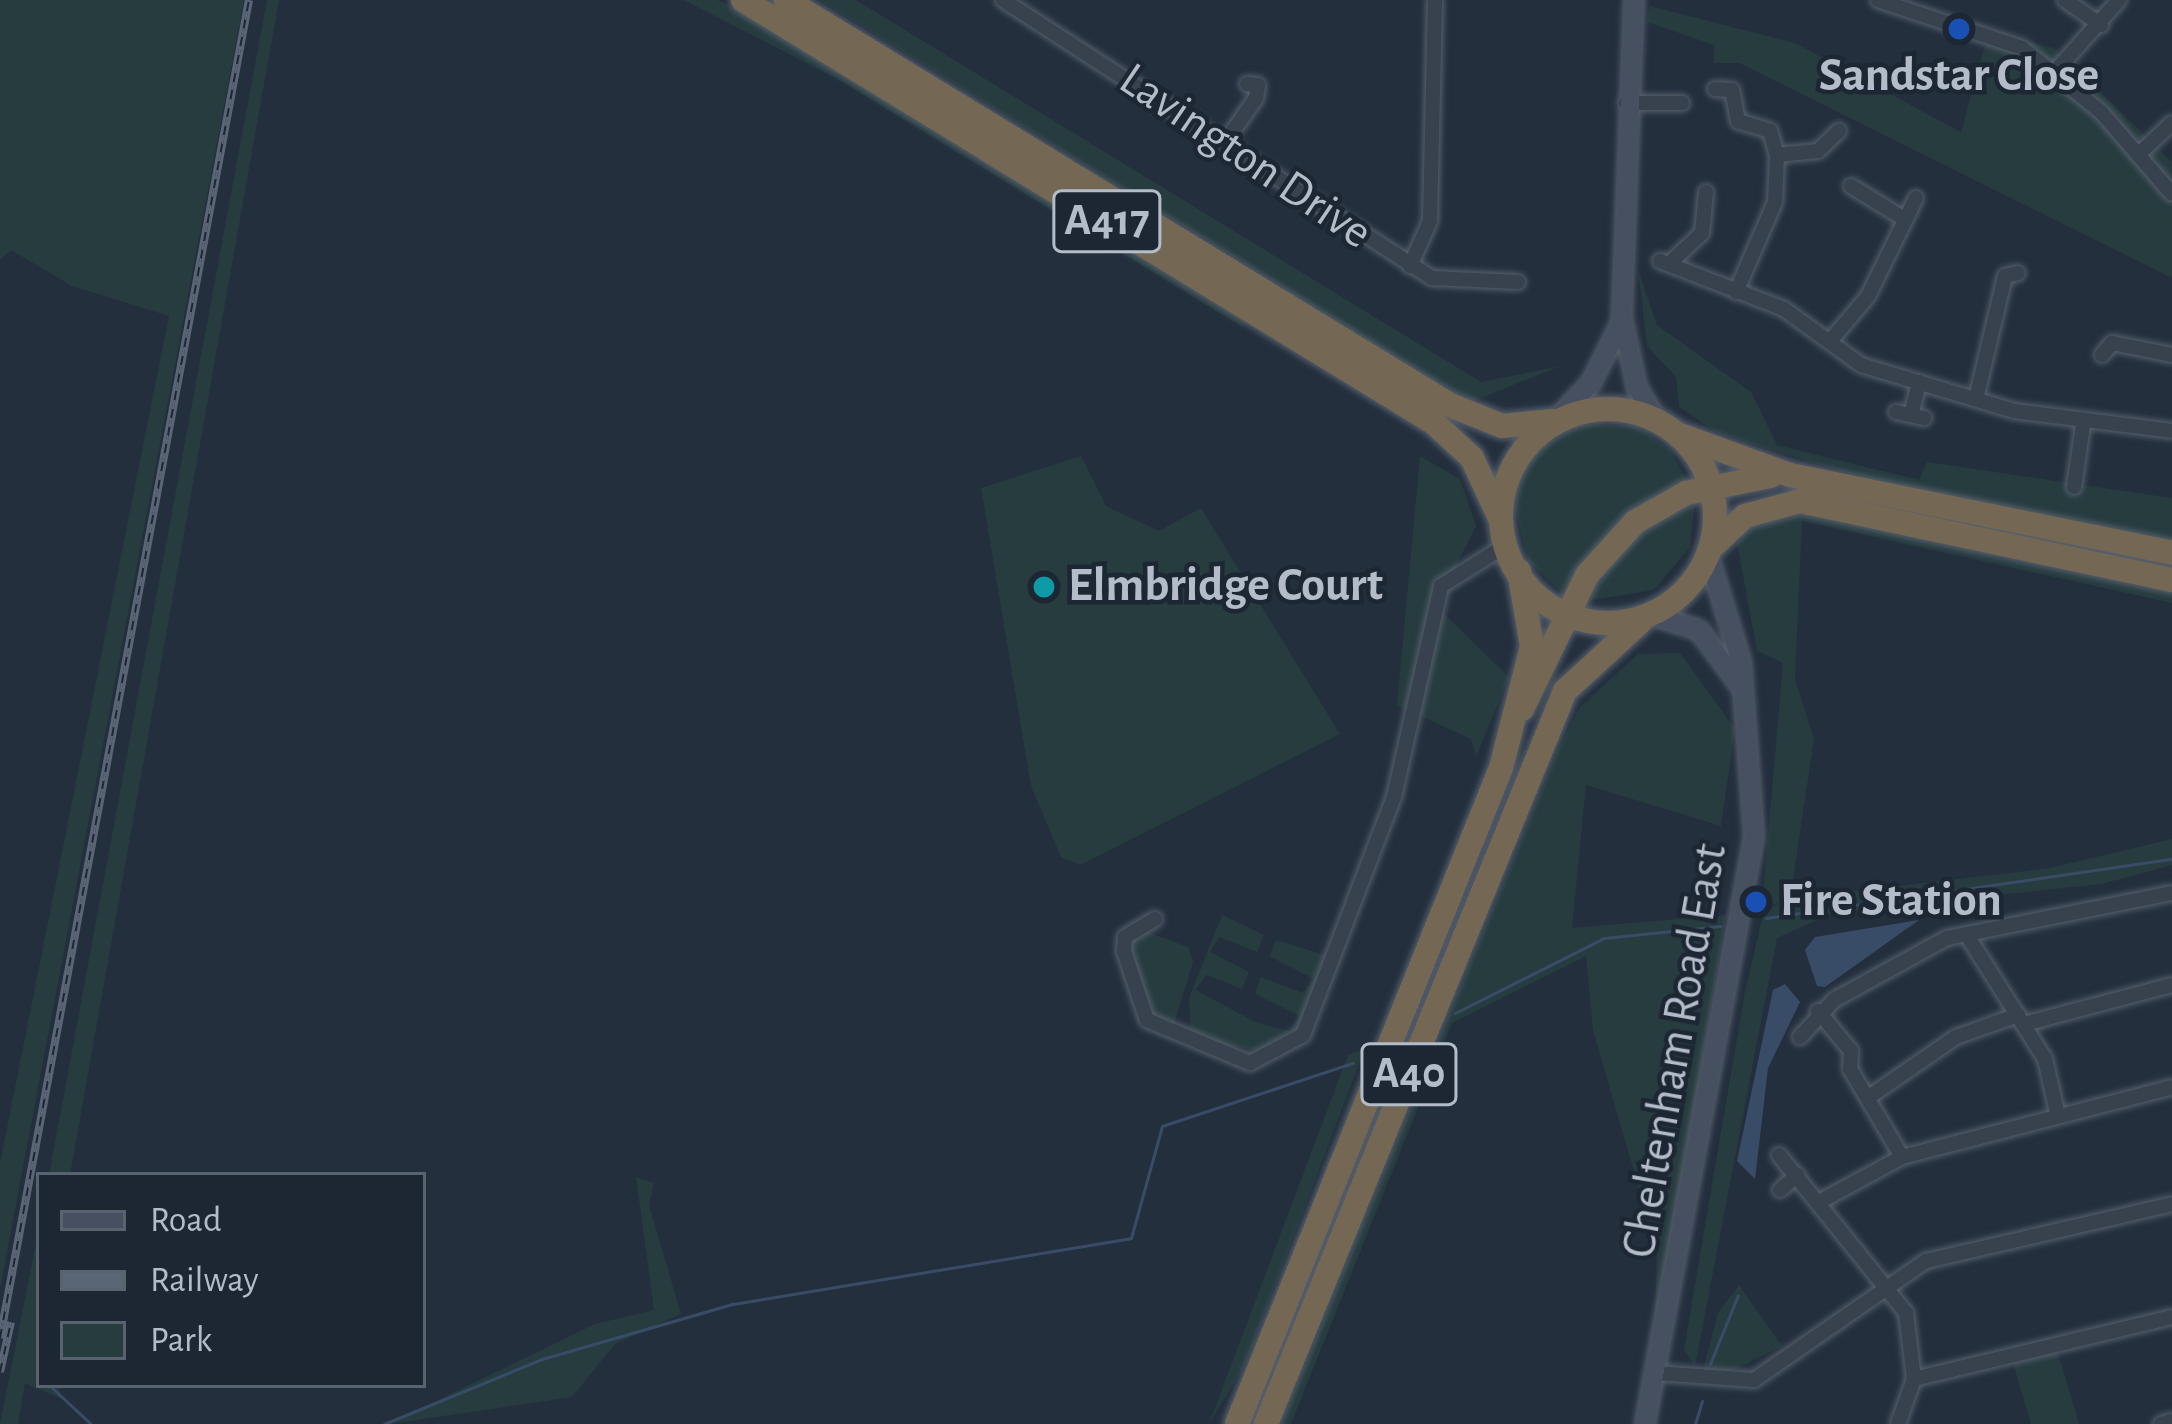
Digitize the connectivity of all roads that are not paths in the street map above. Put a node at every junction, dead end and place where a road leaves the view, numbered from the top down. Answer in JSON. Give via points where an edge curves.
{"nodes":[{"id":1,"x":743,"y":0,"type":"edge"},
{"id":2,"x":786,"y":0,"type":"edge"},
{"id":3,"x":1004,"y":0,"type":"edge"},
{"id":4,"x":1435,"y":0,"type":"edge"},
{"id":5,"x":1634,"y":0,"type":"edge"},
{"id":6,"x":1879,"y":0,"type":"edge"},
{"id":7,"x":2065,"y":0,"type":"edge"},
{"id":8,"x":2122,"y":2,"type":"edge"},
{"id":9,"x":2101,"y":25,"type":"junction"},
{"id":10,"x":2053,"y":74,"type":"junction"},
{"id":11,"x":1258,"y":85,"type":"dead end"},
{"id":12,"x":1715,"y":88,"type":"dead end"},
{"id":13,"x":1673,"y":98,"type":"dead end"},
{"id":14,"x":1626,"y":103,"type":"junction"},
{"id":15,"x":2172,"y":123,"type":"edge"},
{"id":16,"x":1839,"y":131,"type":"dead end"},
{"id":17,"x":1224,"y":144,"type":"junction"},
{"id":18,"x":2139,"y":154,"type":"junction"},
{"id":19,"x":1777,"y":155,"type":"junction"},
{"id":20,"x":1852,"y":186,"type":"dead end"},
{"id":21,"x":1706,"y":192,"type":"dead end"},
{"id":22,"x":2172,"y":194,"type":"edge"},
{"id":23,"x":1916,"y":198,"type":"dead end"},
{"id":24,"x":1901,"y":217,"type":"junction"},
{"id":25,"x":1410,"y":266,"type":"junction"},
{"id":26,"x":2008,"y":270,"type":"dead end"},
{"id":27,"x":1518,"y":282,"type":"dead end"},
{"id":28,"x":1736,"y":292,"type":"junction"},
{"id":29,"x":1622,"y":319,"type":"junction"},
{"id":30,"x":1831,"y":340,"type":"junction"},
{"id":31,"x":2108,"y":342,"type":"dead end"},
{"id":32,"x":2172,"y":355,"type":"edge"},
{"id":33,"x":1919,"y":382,"type":"junction"},
{"id":34,"x":1976,"y":399,"type":"junction"},
{"id":35,"x":1910,"y":415,"type":"dead end"},
{"id":36,"x":1556,"y":419,"type":"junction"},
{"id":37,"x":2083,"y":425,"type":"junction"},
{"id":38,"x":1666,"y":426,"type":"junction"},
{"id":39,"x":2172,"y":431,"type":"edge"},
{"id":40,"x":1790,"y":475,"type":"junction"},
{"id":41,"x":1707,"y":486,"type":"junction"},
{"id":42,"x":2074,"y":487,"type":"dead end"},
{"id":43,"x":1500,"y":518,"type":"junction"},
{"id":44,"x":1506,"y":545,"type":"junction"},
{"id":45,"x":1712,"y":551,"type":"junction"},
{"id":46,"x":2172,"y":553,"type":"edge"},
{"id":47,"x":1519,"y":571,"type":"junction"},
{"id":48,"x":2172,"y":580,"type":"edge"},
{"id":49,"x":1566,"y":612,"type":"junction"},
{"id":50,"x":1647,"y":619,"type":"junction"},
{"id":51,"x":1742,"y":688,"type":"junction"},
{"id":52,"x":1512,"y":724,"type":"junction"},
{"id":53,"x":2172,"y":892,"type":"edge"},
{"id":54,"x":1155,"y":919,"type":"dead end"},
{"id":55,"x":1970,"y":940,"type":"junction"},
{"id":56,"x":2172,"y":986,"type":"edge"},
{"id":57,"x":1818,"y":1011,"type":"junction"},
{"id":58,"x":2021,"y":1020,"type":"junction"},
{"id":59,"x":1800,"y":1037,"type":"dead end"},
{"id":60,"x":2172,"y":1087,"type":"edge"},
{"id":61,"x":1869,"y":1097,"type":"junction"},
{"id":62,"x":2057,"y":1112,"type":"junction"},
{"id":63,"x":1779,"y":1154,"type":"dead end"},
{"id":64,"x":1902,"y":1157,"type":"junction"},
{"id":65,"x":1796,"y":1175,"type":"junction"},
{"id":66,"x":1780,"y":1190,"type":"dead end"},
{"id":67,"x":1821,"y":1201,"type":"junction"},
{"id":68,"x":2172,"y":1204,"type":"edge"},
{"id":69,"x":1889,"y":1281,"type":"junction"},
{"id":70,"x":2172,"y":1316,"type":"edge"},
{"id":71,"x":1655,"y":1373,"type":"junction"},
{"id":72,"x":1914,"y":1378,"type":"junction"},
{"id":73,"x":2172,"y":1421,"type":"edge"},
{"id":74,"x":1237,"y":1424,"type":"edge"},
{"id":75,"x":1266,"y":1424,"type":"edge"},
{"id":76,"x":1645,"y":1424,"type":"edge"},
{"id":77,"x":1898,"y":1424,"type":"edge"},
{"id":78,"x":2162,"y":1424,"type":"edge"}],
"edges":[{"from":1,"to":43,"type":"highway","number":"A417","via":[[1434,422],[1472,458]]},
{"from":2,"to":36,"type":"highway","number":"A417","via":[[1450,405],[1502,426]]},
{"from":3,"to":17,"type":"street","name":"Lavington Drive"},
{"from":4,"to":25,"type":"street","via":[[1430,221]]},
{"from":5,"to":14,"type":"main road"},
{"from":6,"to":10,"type":"street","via":[[1989,30]]},
{"from":7,"to":9,"type":"street"},
{"from":8,"to":9,"type":"street"},
{"from":9,"to":10,"type":"street"},
{"from":10,"to":18,"type":"street"},
{"from":11,"to":17,"type":"street"},
{"from":12,"to":19,"type":"street","via":[[1732,90],[1738,121],[1770,131]]},
{"from":13,"to":14,"type":"street"},
{"from":14,"to":29,"type":"main road"},
{"from":15,"to":18,"type":"street"},
{"from":16,"to":19,"type":"street","via":[[1817,151]]},
{"from":17,"to":25,"type":"street","name":"Lavington Drive"},
{"from":18,"to":22,"type":"street"},
{"from":19,"to":28,"type":"street","via":[[1775,202]]},
{"from":20,"to":24,"type":"street"},
{"from":21,"to":28,"type":"street","via":[[1702,233],[1665,262]]},
{"from":23,"to":24,"type":"street"},
{"from":24,"to":30,"type":"street","via":[[1868,296]]},
{"from":25,"to":27,"type":"street","name":"Lavington Drive","via":[[1443,281],[1498,289]]},
{"from":26,"to":34,"type":"street"},
{"from":28,"to":30,"type":"street"},
{"from":29,"to":36,"type":"main road","via":[[1591,383]]},
{"from":29,"to":38,"type":"main road","via":[[1636,388]]},
{"from":30,"to":33,"type":"street","via":[[1862,365]]},
{"from":31,"to":32,"type":"street"},
{"from":33,"to":34,"type":"street"},
{"from":33,"to":35,"type":"street"},
{"from":34,"to":37,"type":"street"},
{"from":36,"to":38,"type":"highway","number":"A40","via":[[1599,409]]},
{"from":36,"to":43,"type":"highway","number":"A40","via":[[1514,462]]},
{"from":37,"to":39,"type":"street"},
{"from":37,"to":42,"type":"street","via":[[2068,465]]},
{"from":38,"to":40,"type":"highway","number":"A40"},
{"from":38,"to":41,"type":"highway"},
{"from":40,"to":41,"type":"highway","number":"A40"},
{"from":40,"to":46,"type":"highway","number":"A40"},
{"from":41,"to":45,"type":"highway"},
{"from":41,"to":49,"type":"highway","number":"A40","via":[[1634,522]]},
{"from":43,"to":44,"type":"highway","number":"A40"},
{"from":44,"to":47,"type":"highway","number":"A40"},
{"from":44,"to":54,"type":"street","via":[[1441,586],[1394,797],[1303,1035],[1250,1063],[1148,1020],[1124,951],[1125,937]]},
{"from":45,"to":48,"type":"highway","number":"A40","via":[[1744,516],[1800,501]]},
{"from":45,"to":50,"type":"highway","number":"A40"},
{"from":45,"to":51,"type":"main road","name":"Cheltenham Road East"},
{"from":47,"to":49,"type":"highway","number":"A40"},
{"from":47,"to":52,"type":"highway","number":"A40","via":[[1532,646]]},
{"from":49,"to":50,"type":"highway"},
{"from":49,"to":52,"type":"highway","number":"A40"},
{"from":50,"to":51,"type":"main road","via":[[1699,630]]},
{"from":50,"to":75,"type":"highway","number":"A40","via":[[1564,692]]},
{"from":51,"to":71,"type":"main road","name":"Cheltenham Road East","via":[[1754,837]]},
{"from":52,"to":74,"type":"highway","number":"A40"},
{"from":53,"to":55,"type":"street","via":[[2013,919]]},
{"from":55,"to":57,"type":"street","via":[[1947,938]]},
{"from":55,"to":58,"type":"street"},
{"from":56,"to":58,"type":"street"},
{"from":57,"to":59,"type":"street"},
{"from":57,"to":61,"type":"street"},
{"from":58,"to":61,"type":"street","via":[[1956,1037]]},
{"from":58,"to":62,"type":"street"},
{"from":60,"to":62,"type":"street"},
{"from":61,"to":64,"type":"street"},
{"from":62,"to":64,"type":"street"},
{"from":63,"to":65,"type":"street"},
{"from":64,"to":67,"type":"street"},
{"from":65,"to":66,"type":"street"},
{"from":65,"to":67,"type":"street"},
{"from":67,"to":69,"type":"street"},
{"from":68,"to":69,"type":"street","via":[[2064,1221]]},
{"from":69,"to":71,"type":"street","via":[[1754,1380]]},
{"from":69,"to":72,"type":"street","via":[[1913,1333]]},
{"from":70,"to":72,"type":"street"},
{"from":71,"to":76,"type":"main road","name":"Cheltenham Road East"},
{"from":72,"to":77,"type":"street"},
{"from":73,"to":78,"type":"street"}]}
